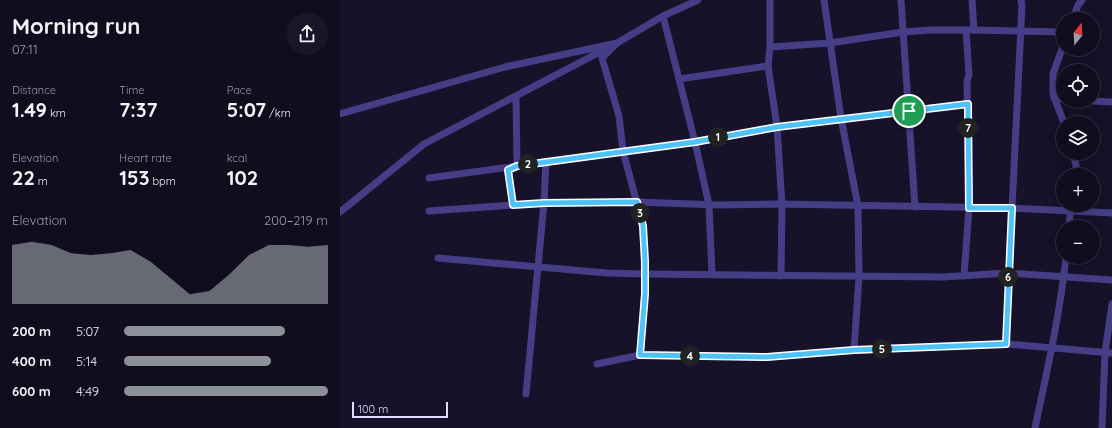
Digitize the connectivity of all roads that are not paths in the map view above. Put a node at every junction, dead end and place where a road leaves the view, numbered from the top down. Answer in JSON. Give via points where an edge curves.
{"nodes":[{"id":1,"x":698,"y":0,"type":"edge"},
{"id":2,"x":770,"y":0,"type":"edge"},
{"id":3,"x":824,"y":0,"type":"edge"},
{"id":4,"x":901,"y":0,"type":"edge"},
{"id":5,"x":972,"y":0,"type":"edge"},
{"id":6,"x":1021,"y":0,"type":"edge"},
{"id":7,"x":1082,"y":0,"type":"edge"},
{"id":8,"x":1076,"y":12,"type":"edge"},
{"id":9,"x":663,"y":16,"type":"junction"},
{"id":10,"x":970,"y":30,"type":"junction"},
{"id":11,"x":903,"y":32,"type":"junction"},
{"id":12,"x":1020,"y":32,"type":"junction"},
{"id":13,"x":1056,"y":32,"type":"edge"},
{"id":14,"x":617,"y":43,"type":"junction"},
{"id":15,"x":830,"y":43,"type":"junction"},
{"id":16,"x":770,"y":47,"type":"junction"},
{"id":17,"x":1059,"y":56,"type":"edge"},
{"id":18,"x":768,"y":66,"type":"junction"},
{"id":19,"x":679,"y":79,"type":"junction"},
{"id":20,"x":516,"y":96,"type":"junction"},
{"id":21,"x":1054,"y":98,"type":"joint"},
{"id":22,"x":1100,"y":101,"type":"edge"},
{"id":23,"x":1112,"y":102,"type":"edge"},
{"id":24,"x":968,"y":104,"type":"junction"},
{"id":25,"x":909,"y":111,"type":"junction"},
{"id":26,"x":340,"y":114,"type":"edge"},
{"id":27,"x":1061,"y":116,"type":"edge"},
{"id":28,"x":841,"y":118,"type":"junction"},
{"id":29,"x":777,"y":127,"type":"junction"},
{"id":30,"x":695,"y":142,"type":"junction"},
{"id":31,"x":623,"y":151,"type":"junction"},
{"id":32,"x":546,"y":162,"type":"junction"},
{"id":33,"x":517,"y":166,"type":"junction"},
{"id":34,"x":429,"y":178,"type":"dead end"},
{"id":35,"x":637,"y":202,"type":"junction"},
{"id":36,"x":544,"y":203,"type":"junction"},
{"id":37,"x":513,"y":205,"type":"junction"},
{"id":38,"x":709,"y":205,"type":"junction"},
{"id":39,"x":782,"y":205,"type":"junction"},
{"id":40,"x":858,"y":206,"type":"junction"},
{"id":41,"x":915,"y":207,"type":"junction"},
{"id":42,"x":969,"y":208,"type":"junction"},
{"id":43,"x":1012,"y":208,"type":"junction"},
{"id":44,"x":1056,"y":208,"type":"edge"},
{"id":45,"x":429,"y":211,"type":"dead end"},
{"id":46,"x":340,"y":212,"type":"edge"},
{"id":47,"x":1100,"y":212,"type":"edge"},
{"id":48,"x":1112,"y":213,"type":"edge"},
{"id":49,"x":438,"y":258,"type":"dead end"},
{"id":50,"x":1065,"y":264,"type":"edge"},
{"id":51,"x":538,"y":267,"type":"junction"},
{"id":52,"x":1008,"y":273,"type":"junction"},
{"id":53,"x":645,"y":274,"type":"junction"},
{"id":54,"x":712,"y":274,"type":"junction"},
{"id":55,"x":781,"y":276,"type":"junction"},
{"id":56,"x":964,"y":276,"type":"junction"},
{"id":57,"x":859,"y":277,"type":"junction"},
{"id":58,"x":1064,"y":277,"type":"junction"},
{"id":59,"x":1112,"y":280,"type":"edge"},
{"id":60,"x":1112,"y":304,"type":"edge"},
{"id":61,"x":1006,"y":344,"type":"junction"},
{"id":62,"x":1051,"y":348,"type":"junction"},
{"id":63,"x":854,"y":350,"type":"junction"},
{"id":64,"x":1108,"y":353,"type":"edge"},
{"id":65,"x":640,"y":355,"type":"junction"},
{"id":66,"x":597,"y":364,"type":"dead end"},
{"id":67,"x":526,"y":394,"type":"dead end"},
{"id":68,"x":1035,"y":428,"type":"edge"},
{"id":69,"x":1102,"y":428,"type":"edge"}],
"edges":[{"from":1,"to":9,"type":"street"},
{"from":2,"to":16,"type":"street"},
{"from":3,"to":15,"type":"street"},
{"from":4,"to":11,"type":"street"},
{"from":5,"to":10,"type":"street"},
{"from":6,"to":12,"type":"street"},
{"from":7,"to":8,"type":"street"},
{"from":9,"to":14,"type":"street"},
{"from":9,"to":19,"type":"street"},
{"from":10,"to":11,"type":"street"},
{"from":10,"to":12,"type":"street"},
{"from":10,"to":24,"type":"street"},
{"from":11,"to":15,"type":"street"},
{"from":11,"to":25,"type":"street"},
{"from":12,"to":13,"type":"street"},
{"from":12,"to":43,"type":"street"},
{"from":14,"to":20,"type":"street"},
{"from":14,"to":26,"type":"street","via":[[505,67]]},
{"from":14,"to":31,"type":"street","via":[[602,58],[619,116]]},
{"from":15,"to":16,"type":"street"},
{"from":15,"to":28,"type":"street"},
{"from":16,"to":18,"type":"street"},
{"from":17,"to":21,"type":"street","via":[[1053,74]]},
{"from":18,"to":19,"type":"street"},
{"from":18,"to":29,"type":"street"},
{"from":19,"to":30,"type":"street"},
{"from":20,"to":33,"type":"street"},
{"from":20,"to":46,"type":"street","via":[[424,144]]},
{"from":21,"to":27,"type":"street"},
{"from":22,"to":23,"type":"street"},
{"from":24,"to":25,"type":"street"},
{"from":24,"to":42,"type":"street"},
{"from":25,"to":28,"type":"street"},
{"from":25,"to":41,"type":"street"},
{"from":28,"to":29,"type":"street"},
{"from":28,"to":40,"type":"street"},
{"from":29,"to":30,"type":"street"},
{"from":29,"to":39,"type":"street"},
{"from":30,"to":31,"type":"street"},
{"from":30,"to":38,"type":"street"},
{"from":31,"to":32,"type":"street"},
{"from":31,"to":35,"type":"street"},
{"from":32,"to":33,"type":"street"},
{"from":32,"to":36,"type":"street"},
{"from":33,"to":34,"type":"street"},
{"from":33,"to":37,"type":"street","via":[[508,170]]},
{"from":35,"to":36,"type":"street"},
{"from":35,"to":38,"type":"street"},
{"from":35,"to":53,"type":"street","via":[[643,226]]},
{"from":36,"to":37,"type":"street"},
{"from":36,"to":51,"type":"street"},
{"from":37,"to":45,"type":"street"},
{"from":38,"to":39,"type":"street"},
{"from":38,"to":54,"type":"street"},
{"from":39,"to":40,"type":"street"},
{"from":39,"to":55,"type":"street"},
{"from":40,"to":41,"type":"street"},
{"from":40,"to":57,"type":"street"},
{"from":41,"to":42,"type":"street"},
{"from":42,"to":43,"type":"street"},
{"from":42,"to":56,"type":"street"},
{"from":43,"to":44,"type":"street"},
{"from":43,"to":52,"type":"street"},
{"from":47,"to":48,"type":"street"},
{"from":49,"to":51,"type":"street"},
{"from":50,"to":58,"type":"street"},
{"from":51,"to":53,"type":"street"},
{"from":51,"to":67,"type":"street"},
{"from":52,"to":56,"type":"street"},
{"from":52,"to":58,"type":"street"},
{"from":52,"to":61,"type":"street"},
{"from":53,"to":54,"type":"street"},
{"from":53,"to":65,"type":"street"},
{"from":54,"to":55,"type":"street"},
{"from":55,"to":57,"type":"street"},
{"from":56,"to":57,"type":"street"},
{"from":57,"to":63,"type":"street"},
{"from":58,"to":59,"type":"street"},
{"from":58,"to":62,"type":"street"},
{"from":60,"to":64,"type":"street"},
{"from":61,"to":62,"type":"street"},
{"from":61,"to":63,"type":"street"},
{"from":62,"to":64,"type":"street"},
{"from":62,"to":68,"type":"street"},
{"from":63,"to":65,"type":"street","via":[[767,357]]},
{"from":64,"to":69,"type":"street"},
{"from":65,"to":66,"type":"street"}]}
